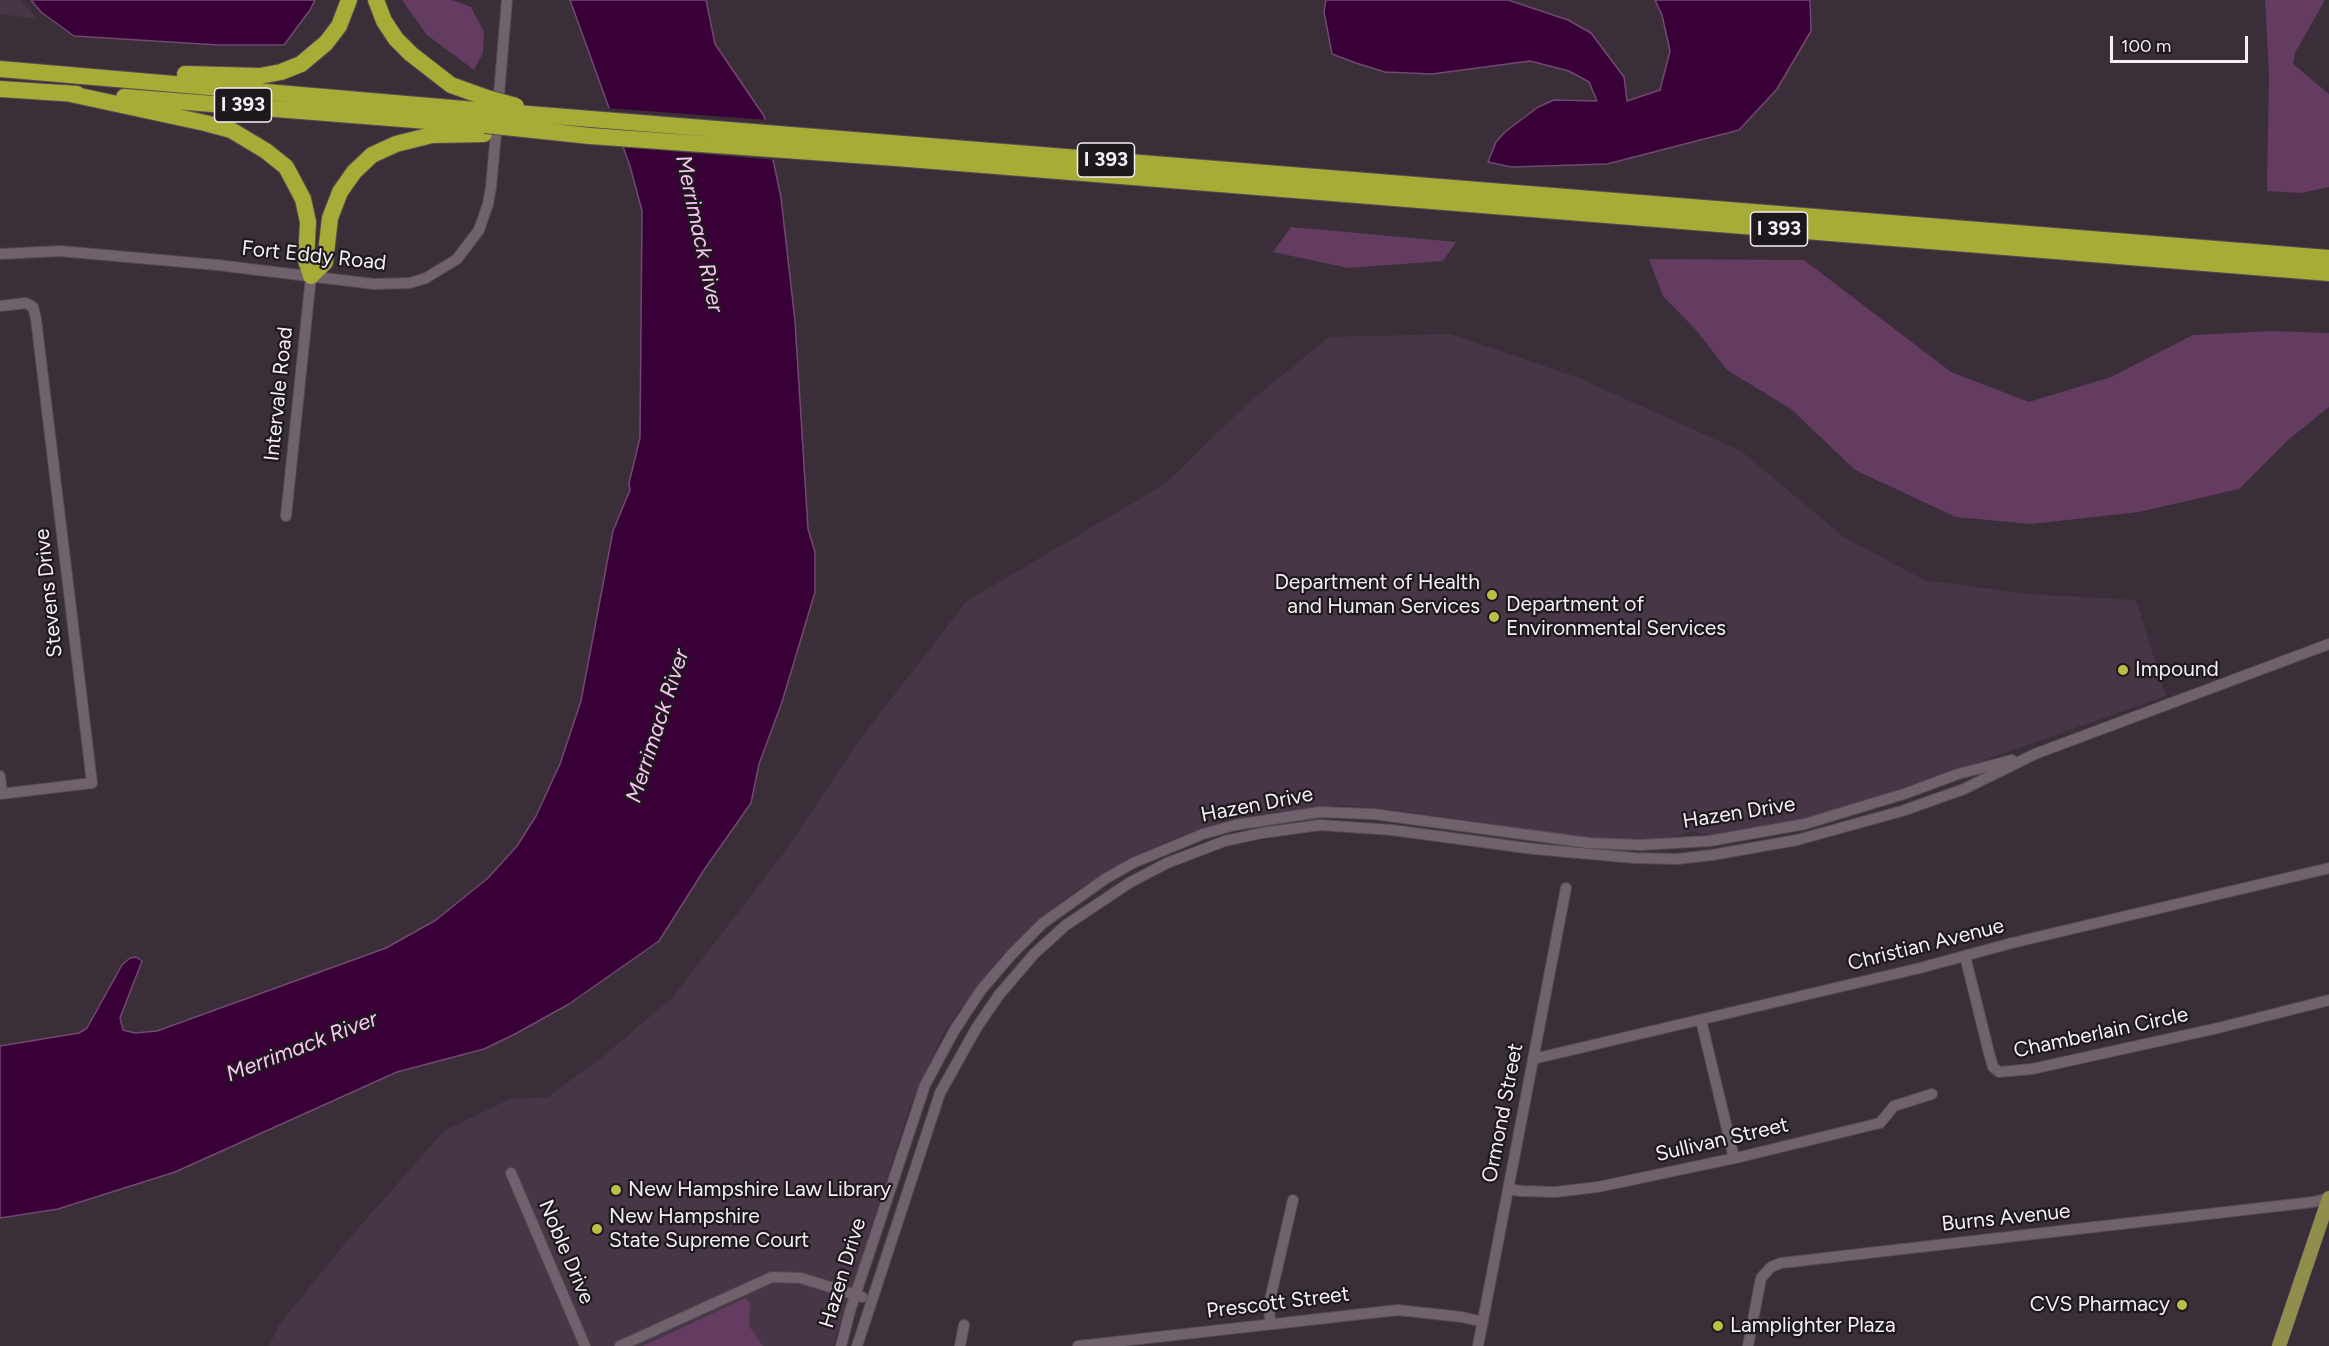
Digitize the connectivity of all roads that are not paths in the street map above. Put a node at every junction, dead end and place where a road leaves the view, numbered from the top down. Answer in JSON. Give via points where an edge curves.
{"nodes":[{"id":1,"x":349,"y":0,"type":"edge"},
{"id":2,"x":375,"y":0,"type":"edge"},
{"id":3,"x":507,"y":0,"type":"edge"},
{"id":4,"x":0,"y":69,"type":"edge"},
{"id":5,"x":54,"y":73,"type":"junction"},
{"id":6,"x":1,"y":89,"type":"edge"},
{"id":7,"x":66,"y":93,"type":"junction"},
{"id":8,"x":486,"y":117,"type":"junction"},
{"id":9,"x":515,"y":120,"type":"junction"},
{"id":10,"x":808,"y":144,"type":"junction"},
{"id":11,"x":0,"y":254,"type":"edge"},
{"id":12,"x":2329,"y":257,"type":"edge"},
{"id":13,"x":2329,"y":273,"type":"edge"},
{"id":14,"x":311,"y":276,"type":"junction"},
{"id":15,"x":0,"y":306,"type":"edge"},
{"id":16,"x":286,"y":516,"type":"dead end"},
{"id":17,"x":2329,"y":644,"type":"edge"},
{"id":18,"x":2035,"y":754,"type":"junction"},
{"id":19,"x":0,"y":776,"type":"edge"},
{"id":20,"x":1,"y":793,"type":"edge"},
{"id":21,"x":2329,"y":868,"type":"edge"},
{"id":22,"x":1566,"y":888,"type":"dead end"},
{"id":23,"x":1965,"y":956,"type":"junction"},
{"id":24,"x":2329,"y":1000,"type":"edge"},
{"id":25,"x":1701,"y":1020,"type":"junction"},
{"id":26,"x":1533,"y":1059,"type":"junction"},
{"id":27,"x":1932,"y":1094,"type":"dead end"},
{"id":28,"x":1734,"y":1158,"type":"junction"},
{"id":29,"x":511,"y":1173,"type":"dead end"},
{"id":30,"x":1508,"y":1188,"type":"junction"},
{"id":31,"x":2329,"y":1198,"type":"edge"},
{"id":32,"x":1293,"y":1200,"type":"dead end"},
{"id":33,"x":857,"y":1296,"type":"junction"},
{"id":34,"x":871,"y":1300,"type":"junction"},
{"id":35,"x":1483,"y":1322,"type":"junction"},
{"id":36,"x":1270,"y":1323,"type":"junction"},
{"id":37,"x":964,"y":1325,"type":"dead end"},
{"id":38,"x":585,"y":1346,"type":"edge"},
{"id":39,"x":620,"y":1346,"type":"edge"},
{"id":40,"x":841,"y":1346,"type":"edge"},
{"id":41,"x":857,"y":1346,"type":"edge"},
{"id":42,"x":960,"y":1346,"type":"edge"},
{"id":43,"x":1078,"y":1346,"type":"edge"},
{"id":44,"x":1478,"y":1346,"type":"edge"},
{"id":45,"x":1748,"y":1346,"type":"edge"},
{"id":46,"x":2279,"y":1346,"type":"edge"}],
"edges":[{"from":1,"to":5,"type":"highway","via":[[339,26],[326,43],[301,64],[281,72],[260,76],[135,71]]},
{"from":2,"to":8,"type":"highway","via":[[390,30],[411,54]]},
{"from":3,"to":14,"type":"street","name":"Fort Eddy Road","via":[[491,186],[484,217],[469,245],[441,270],[410,283],[374,284]]},
{"from":4,"to":5,"type":"highway","number":"I 393"},
{"from":5,"to":8,"type":"highway","number":"I 393"},
{"from":6,"to":7,"type":"highway","number":"I 393"},
{"from":7,"to":8,"type":"highway","number":"I 393"},
{"from":7,"to":14,"type":"highway","via":[[231,130],[266,151],[286,167],[303,199],[308,222],[306,260]]},
{"from":8,"to":9,"type":"highway","number":"I 393","bridge":true},
{"from":8,"to":9,"type":"highway"},
{"from":8,"to":14,"type":"highway","via":[[372,155],[340,192],[330,218],[325,262]]},
{"from":9,"to":10,"type":"highway","number":"I 393","via":[[586,118]]},
{"from":9,"to":10,"type":"highway","number":"I 393","via":[[590,136]]},
{"from":10,"to":12,"type":"highway","number":"I 393"},
{"from":10,"to":13,"type":"highway","number":"I 393"},
{"from":11,"to":14,"type":"street","name":"Fort Eddy Road","via":[[60,251]]},
{"from":14,"to":16,"type":"street","name":"Intervale Road"},
{"from":15,"to":20,"type":"street","name":"Stevens Drive","via":[[26,303],[33,307],[92,783]]},
{"from":17,"to":18,"type":"street","name":"Hazen Drive"},
{"from":18,"to":33,"type":"street","name":"Hazen Drive","via":[[1805,824],[1709,841],[1589,843],[1372,814],[1320,812],[1235,825],[1153,854],[1105,879],[1043,923],[981,990],[926,1085]]},
{"from":18,"to":34,"type":"street","name":"Hazen Drive","via":[[1964,789],[1902,811],[1797,840],[1712,855],[1627,858],[1320,825],[1225,841],[1167,863],[1066,925],[999,995],[940,1093]]},
{"from":19,"to":20,"type":"street"},
{"from":21,"to":23,"type":"street","name":"Christian Avenue"},
{"from":22,"to":26,"type":"street","name":"Ormond Street"},
{"from":23,"to":24,"type":"street","name":"Chamberlain Circle","via":[[1993,1067],[1999,1072],[2032,1069]]},
{"from":23,"to":25,"type":"street","name":"Christian Avenue"},
{"from":25,"to":26,"type":"street","name":"Christian Avenue"},
{"from":25,"to":28,"type":"street"},
{"from":26,"to":30,"type":"street","name":"Ormond Street"},
{"from":27,"to":28,"type":"street","name":"Sullivan Street","via":[[1894,1106],[1880,1124]]},
{"from":28,"to":30,"type":"street","name":"Sullivan Street","via":[[1598,1187],[1555,1192]]},
{"from":29,"to":38,"type":"street","name":"Noble Drive"},
{"from":30,"to":35,"type":"street","name":"Ormond Street"},
{"from":31,"to":45,"type":"street","name":"Burns Avenue","via":[[1781,1263],[1761,1278]]},
{"from":31,"to":46,"type":"main road"},
{"from":32,"to":36,"type":"street","via":[[1269,1304]]},
{"from":33,"to":34,"type":"street"},
{"from":33,"to":39,"type":"street","via":[[801,1278],[772,1277]]},
{"from":33,"to":40,"type":"street","name":"Hazen Drive"},
{"from":34,"to":41,"type":"street","name":"Hazen Drive"},
{"from":35,"to":36,"type":"street","name":"Prescott Street","via":[[1398,1310]]},
{"from":35,"to":44,"type":"street","name":"Ormond Street"},
{"from":36,"to":43,"type":"street","name":"Prescott Street"},
{"from":37,"to":42,"type":"street"}]}
